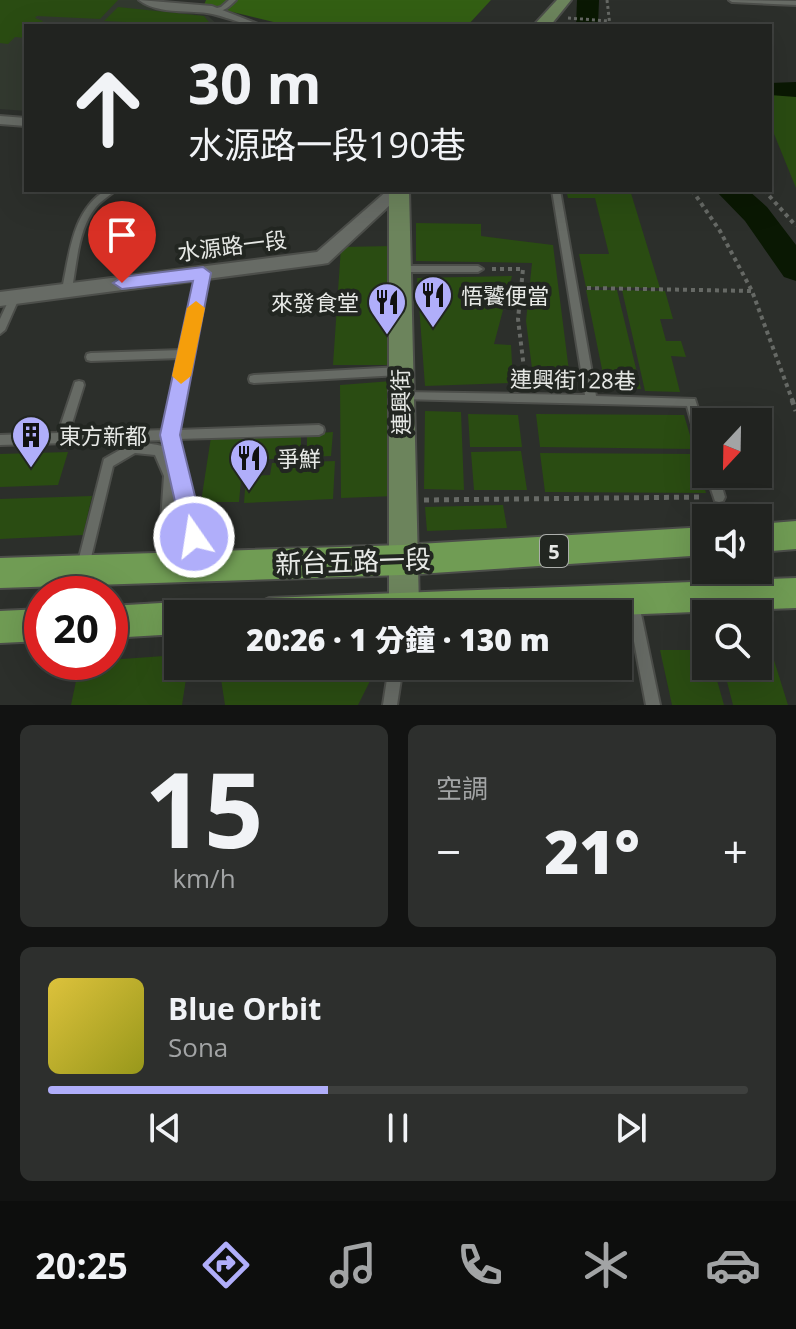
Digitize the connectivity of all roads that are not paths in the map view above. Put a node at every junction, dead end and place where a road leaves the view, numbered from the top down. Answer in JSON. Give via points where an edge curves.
{"nodes":[{"id":1,"x":145,"y":0,"type":"edge"},
{"id":2,"x":233,"y":0,"type":"edge"},
{"id":3,"x":564,"y":0,"type":"edge"},
{"id":4,"x":732,"y":0,"type":"edge"},
{"id":5,"x":790,"y":3,"type":"edge"},
{"id":6,"x":214,"y":5,"type":"edge"},
{"id":7,"x":796,"y":16,"type":"edge"},
{"id":8,"x":253,"y":24,"type":"edge"},
{"id":9,"x":543,"y":24,"type":"edge"},
{"id":10,"x":0,"y":120,"type":"edge"},
{"id":11,"x":24,"y":122,"type":"edge"},
{"id":12,"x":109,"y":192,"type":"edge"},
{"id":13,"x":396,"y":192,"type":"edge"},
{"id":14,"x":398,"y":192,"type":"edge"},
{"id":15,"x":556,"y":192,"type":"edge"},
{"id":16,"x":399,"y":269,"type":"junction"},
{"id":17,"x":478,"y":269,"type":"road end"},
{"id":18,"x":203,"y":273,"type":"junction"},
{"id":19,"x":67,"y":289,"type":"junction"},
{"id":20,"x":8,"y":298,"type":"edge"},
{"id":21,"x":0,"y":330,"type":"edge"},
{"id":22,"x":186,"y":354,"type":"junction"},
{"id":23,"x":91,"y":357,"type":"dead end"},
{"id":24,"x":254,"y":379,"type":"dead end"},
{"id":25,"x":400,"y":384,"type":"junction"},
{"id":26,"x":79,"y":385,"type":"dead end"},
{"id":27,"x":591,"y":399,"type":"junction"},
{"id":28,"x":693,"y":408,"type":"edge"},
{"id":29,"x":319,"y":430,"type":"dead end"},
{"id":30,"x":170,"y":435,"type":"junction"},
{"id":31,"x":62,"y":438,"type":"junction"},
{"id":32,"x":0,"y":440,"type":"edge"},
{"id":33,"x":716,"y":488,"type":"edge"},
{"id":34,"x":719,"y":497,"type":"road end"},
{"id":35,"x":796,"y":535,"type":"edge"},
{"id":36,"x":772,"y":537,"type":"edge"},
{"id":37,"x":692,"y":542,"type":"edge"},
{"id":38,"x":402,"y":560,"type":"junction"},
{"id":39,"x":201,"y":566,"type":"junction"},
{"id":40,"x":164,"y":568,"type":"junction"},
{"id":41,"x":82,"y":570,"type":"junction"},
{"id":42,"x":0,"y":573,"type":"edge"},
{"id":43,"x":796,"y":593,"type":"edge"},
{"id":44,"x":632,"y":598,"type":"junction"},
{"id":45,"x":403,"y":600,"type":"edge"},
{"id":46,"x":597,"y":600,"type":"edge"},
{"id":47,"x":164,"y":619,"type":"edge"},
{"id":48,"x":128,"y":621,"type":"edge"},
{"id":49,"x":24,"y":626,"type":"edge"},
{"id":50,"x":0,"y":627,"type":"edge"},
{"id":51,"x":394,"y":680,"type":"edge"},
{"id":52,"x":390,"y":705,"type":"edge"},
{"id":53,"x":653,"y":705,"type":"edge"}],
"edges":[{"from":1,"to":6,"type":"street","via":[[157,5]]},
{"from":2,"to":6,"type":"lane","via":[[223,9]]},
{"from":3,"to":9,"type":"street"},
{"from":4,"to":5,"type":"lane"},
{"from":5,"to":7,"type":"lane"},
{"from":6,"to":8,"type":"street"},
{"from":10,"to":11,"type":"street"},
{"from":12,"to":19,"type":"lane","via":[[90,205],[81,225]]},
{"from":13,"to":18,"type":"street","name":"水源路一段","via":[[322,258]]},
{"from":14,"to":16,"type":"street","name":"連興街"},
{"from":15,"to":27,"type":"lane"},
{"from":16,"to":17,"type":"lane"},
{"from":16,"to":25,"type":"street","name":"連興街"},
{"from":18,"to":19,"type":"street","name":"水源路一段"},
{"from":18,"to":22,"type":"lane"},
{"from":19,"to":20,"type":"street","name":"水源路一段"},
{"from":20,"to":21,"type":"lane"},
{"from":22,"to":23,"type":"lane"},
{"from":22,"to":30,"type":"lane"},
{"from":24,"to":25,"type":"lane","name":"連興街128巷"},
{"from":25,"to":27,"type":"lane","name":"連興街128巷","via":[[527,398]]},
{"from":25,"to":38,"type":"street","name":"連興街"},
{"from":26,"to":31,"type":"lane"},
{"from":27,"to":28,"type":"lane","name":"連興街128巷","via":[[691,402]]},
{"from":29,"to":30,"type":"lane"},
{"from":30,"to":31,"type":"lane"},
{"from":30,"to":39,"type":"lane"},
{"from":31,"to":32,"type":"lane"},
{"from":33,"to":34,"type":"lane"},
{"from":35,"to":36,"type":"main road"},
{"from":37,"to":38,"type":"main road","name":"新台五路一段","number":"5"},
{"from":38,"to":39,"type":"main road","name":"新台五路一段","number":"5"},
{"from":38,"to":45,"type":"street","name":"連興街"},
{"from":39,"to":40,"type":"main road","name":"新台五路一段","number":"5"},
{"from":40,"to":41,"type":"main road","name":"新台五路一段","number":"5"},
{"from":40,"to":41,"type":"lane","via":[[170,476],[158,450],[134,448],[108,463]]},
{"from":41,"to":42,"type":"main road","name":"新台五路一段","number":"5"},
{"from":43,"to":44,"type":"main road","name":"新台五路一段"},
{"from":44,"to":46,"type":"main road","name":"新台五路一段"},
{"from":44,"to":53,"type":"lane"},
{"from":47,"to":48,"type":"main road"},
{"from":49,"to":50,"type":"main road"},
{"from":51,"to":52,"type":"lane"}]}
